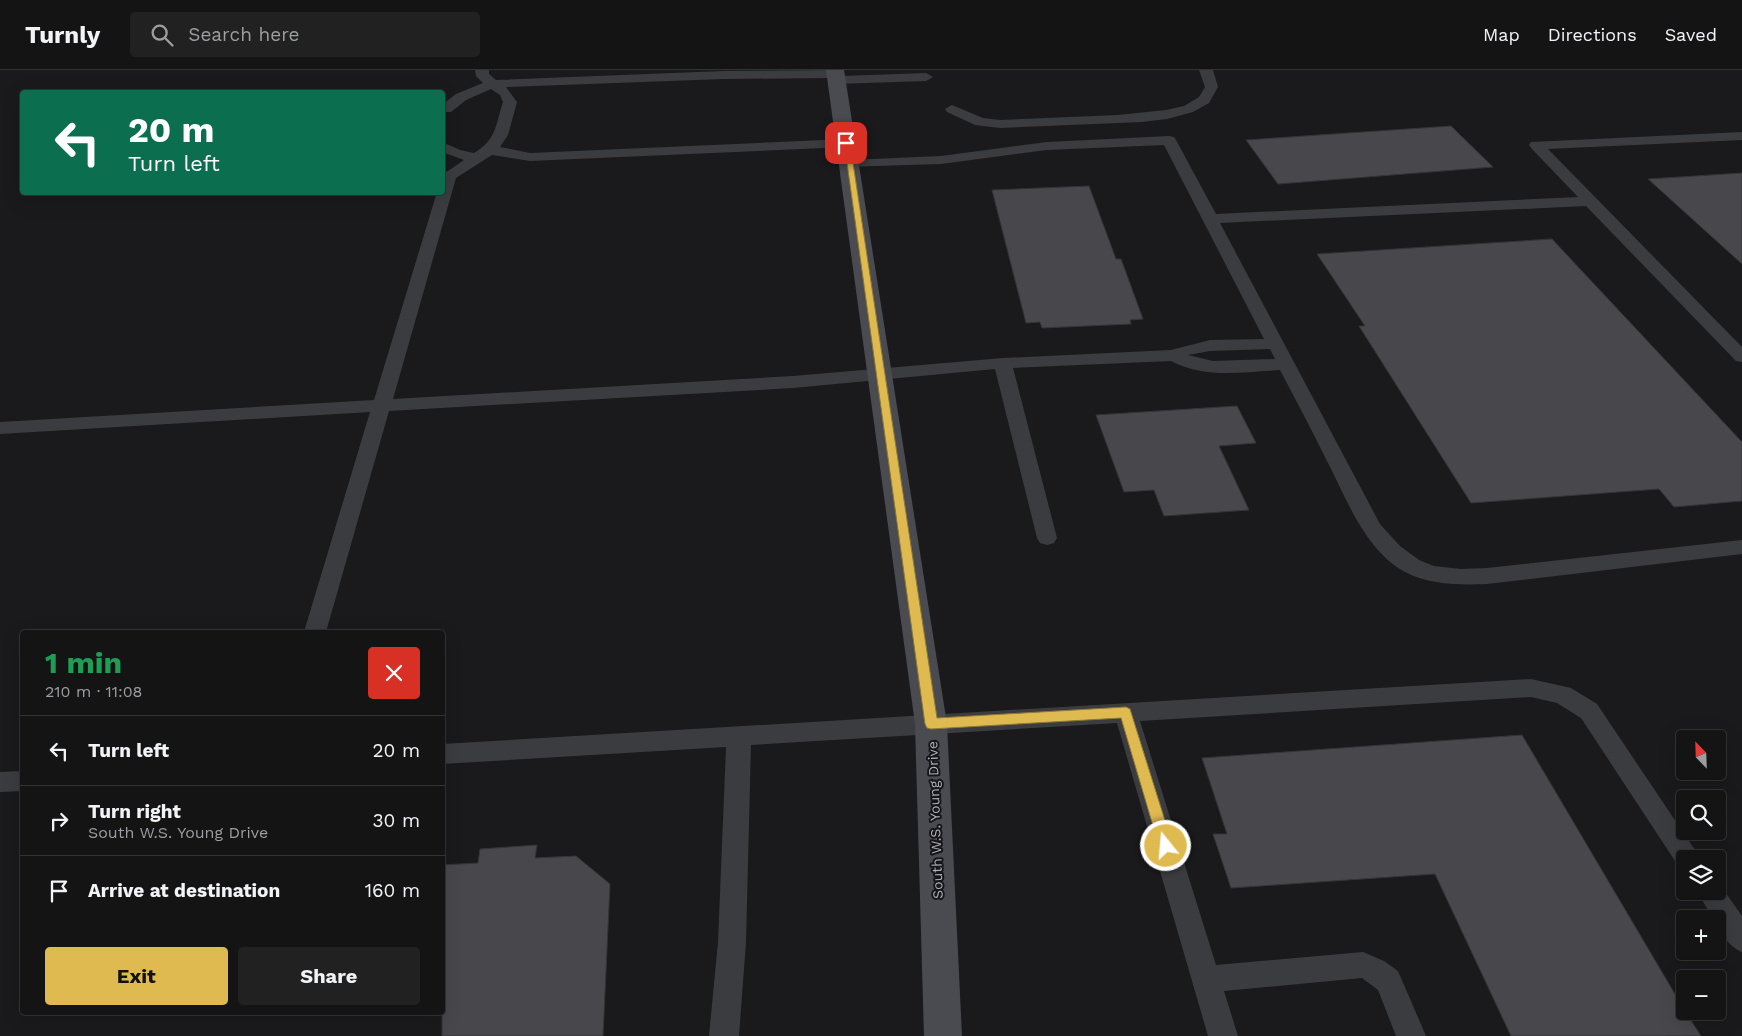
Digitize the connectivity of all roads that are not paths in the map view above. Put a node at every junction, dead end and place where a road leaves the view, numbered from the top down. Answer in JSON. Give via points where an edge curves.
{"nodes":[{"id":1,"x":1206,"y":70,"type":"edge"},
{"id":2,"x":836,"y":74,"type":"edge"},
{"id":3,"x":487,"y":77,"type":"edge"},
{"id":4,"x":926,"y":77,"type":"dead end"},
{"id":5,"x":446,"y":109,"type":"dead end"},
{"id":6,"x":952,"y":109,"type":"dead end"},
{"id":7,"x":1742,"y":136,"type":"edge"},
{"id":8,"x":445,"y":148,"type":"edge"},
{"id":9,"x":491,"y":150,"type":"junction"},
{"id":10,"x":848,"y":153,"type":"junction"},
{"id":11,"x":475,"y":158,"type":"junction"},
{"id":12,"x":445,"y":193,"type":"edge"},
{"id":13,"x":444,"y":195,"type":"edge"},
{"id":14,"x":1590,"y":201,"type":"junction"},
{"id":15,"x":1210,"y":219,"type":"junction"},
{"id":16,"x":1275,"y":344,"type":"junction"},
{"id":17,"x":1174,"y":355,"type":"junction"},
{"id":18,"x":1742,"y":357,"type":"edge"},
{"id":19,"x":1003,"y":363,"type":"junction"},
{"id":20,"x":1286,"y":364,"type":"junction"},
{"id":21,"x":880,"y":375,"type":"junction"},
{"id":22,"x":382,"y":406,"type":"junction"},
{"id":23,"x":0,"y":428,"type":"edge"},
{"id":24,"x":1047,"y":538,"type":"dead end"},
{"id":25,"x":1742,"y":547,"type":"edge"},
{"id":26,"x":316,"y":630,"type":"edge"},
{"id":27,"x":1126,"y":712,"type":"junction"},
{"id":28,"x":931,"y":724,"type":"junction"},
{"id":29,"x":739,"y":736,"type":"junction"},
{"id":30,"x":445,"y":754,"type":"edge"},
{"id":31,"x":20,"y":781,"type":"edge"},
{"id":32,"x":0,"y":782,"type":"edge"},
{"id":33,"x":1682,"y":850,"type":"edge"},
{"id":34,"x":1716,"y":900,"type":"edge"},
{"id":35,"x":1742,"y":939,"type":"edge"},
{"id":36,"x":1206,"y":979,"type":"junction"},
{"id":37,"x":724,"y":1036,"type":"edge"},
{"id":38,"x":943,"y":1036,"type":"edge"},
{"id":39,"x":1223,"y":1036,"type":"edge"},
{"id":40,"x":1411,"y":1036,"type":"edge"}],
"edges":[{"from":1,"to":6,"type":"lane","via":[[1211,84],[1209,94],[1202,101],[1191,108],[1156,118],[1000,124],[980,122]]},
{"from":2,"to":3,"type":"lane"},
{"from":2,"to":4,"type":"lane"},
{"from":2,"to":10,"type":"main road","name":"South W.S. Young Drive"},
{"from":3,"to":5,"type":"lane"},
{"from":3,"to":9,"type":"lane","via":[[510,102],[500,138]]},
{"from":7,"to":14,"type":"lane","via":[[1536,145]]},
{"from":8,"to":11,"type":"lane"},
{"from":9,"to":10,"type":"lane","via":[[530,157]]},
{"from":9,"to":11,"type":"lane"},
{"from":10,"to":15,"type":"lane","via":[[941,160],[1047,146],[1169,140]]},
{"from":10,"to":21,"type":"main road","name":"South W.S. Young Drive"},
{"from":11,"to":12,"type":"lane","via":[[450,176]]},
{"from":13,"to":22,"type":"lane"},
{"from":14,"to":15,"type":"lane"},
{"from":14,"to":18,"type":"lane"},
{"from":15,"to":16,"type":"lane"},
{"from":16,"to":17,"type":"lane","via":[[1198,346]]},
{"from":16,"to":20,"type":"lane"},
{"from":17,"to":19,"type":"lane"},
{"from":17,"to":20,"type":"lane","via":[[1184,362],[1209,367]]},
{"from":19,"to":21,"type":"lane"},
{"from":19,"to":24,"type":"lane"},
{"from":20,"to":25,"type":"lane","via":[[1372,528],[1392,551],[1418,569],[1458,577],[1487,576]]},
{"from":21,"to":22,"type":"lane"},
{"from":21,"to":28,"type":"main road","name":"South W.S. Young Drive"},
{"from":22,"to":23,"type":"lane"},
{"from":22,"to":26,"type":"lane"},
{"from":27,"to":28,"type":"lane"},
{"from":27,"to":33,"type":"lane","via":[[1531,688],[1563,695],[1589,711]]},
{"from":27,"to":36,"type":"lane"},
{"from":28,"to":29,"type":"lane"},
{"from":28,"to":38,"type":"main road","name":"South W.S. Young Drive"},
{"from":29,"to":30,"type":"lane"},
{"from":29,"to":37,"type":"lane","via":[[732,942]]},
{"from":31,"to":32,"type":"lane"},
{"from":34,"to":35,"type":"lane"},
{"from":36,"to":39,"type":"lane"},
{"from":36,"to":40,"type":"lane","via":[[1363,965],[1388,981]]}]}
